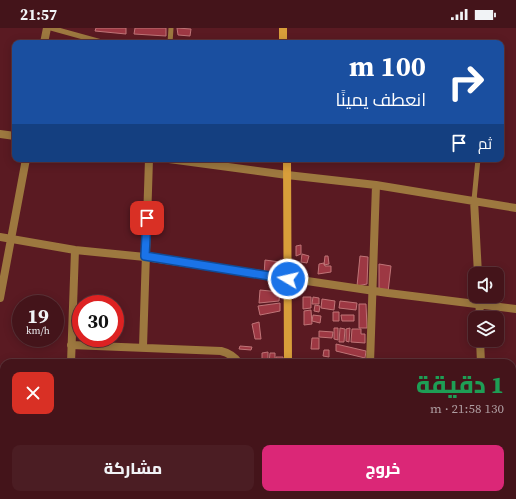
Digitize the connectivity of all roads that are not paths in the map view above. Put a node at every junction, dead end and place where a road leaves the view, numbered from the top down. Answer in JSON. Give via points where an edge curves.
{"nodes":[{"id":1,"x":47,"y":28,"type":"edge"},
{"id":2,"x":52,"y":28,"type":"edge"},
{"id":3,"x":171,"y":28,"type":"edge"},
{"id":4,"x":283,"y":28,"type":"edge"},
{"id":5,"x":45,"y":40,"type":"edge"},
{"id":6,"x":94,"y":40,"type":"edge"},
{"id":7,"x":170,"y":40,"type":"edge"},
{"id":8,"x":284,"y":40,"type":"edge"},
{"id":9,"x":0,"y":134,"type":"edge"},
{"id":10,"x":12,"y":136,"type":"edge"},
{"id":11,"x":25,"y":162,"type":"edge"},
{"id":12,"x":149,"y":162,"type":"edge"},
{"id":13,"x":191,"y":162,"type":"edge"},
{"id":14,"x":287,"y":162,"type":"edge"},
{"id":15,"x":478,"y":162,"type":"edge"},
{"id":16,"x":287,"y":175,"type":"junction"},
{"id":17,"x":376,"y":184,"type":"junction"},
{"id":18,"x":474,"y":200,"type":"junction"},
{"id":19,"x":516,"y":208,"type":"edge"},
{"id":20,"x":0,"y":237,"type":"edge"},
{"id":21,"x":12,"y":239,"type":"junction"},
{"id":22,"x":74,"y":250,"type":"junction"},
{"id":23,"x":145,"y":256,"type":"junction"},
{"id":24,"x":478,"y":267,"type":"edge"},
{"id":25,"x":288,"y":279,"type":"junction"},
{"id":26,"x":372,"y":291,"type":"junction"},
{"id":27,"x":73,"y":295,"type":"edge"},
{"id":28,"x":0,"y":298,"type":"edge"},
{"id":29,"x":479,"y":305,"type":"junction"},
{"id":30,"x":516,"y":309,"type":"edge"},
{"id":31,"x":479,"y":311,"type":"edge"},
{"id":32,"x":72,"y":345,"type":"edge"},
{"id":33,"x":124,"y":346,"type":"edge"},
{"id":34,"x":143,"y":347,"type":"junction"},
{"id":35,"x":480,"y":347,"type":"edge"},
{"id":36,"x":71,"y":359,"type":"edge"},
{"id":37,"x":236,"y":359,"type":"edge"},
{"id":38,"x":288,"y":359,"type":"edge"},
{"id":39,"x":370,"y":359,"type":"edge"},
{"id":40,"x":481,"y":359,"type":"edge"}],
"edges":[{"from":1,"to":5,"type":"street"},
{"from":2,"to":6,"type":"lane"},
{"from":3,"to":7,"type":"lane"},
{"from":4,"to":8,"type":"street"},
{"from":9,"to":10,"type":"street"},
{"from":11,"to":21,"type":"street"},
{"from":12,"to":23,"type":"street"},
{"from":13,"to":16,"type":"street"},
{"from":14,"to":16,"type":"street"},
{"from":15,"to":18,"type":"lane"},
{"from":16,"to":17,"type":"street"},
{"from":16,"to":25,"type":"street"},
{"from":17,"to":18,"type":"street"},
{"from":17,"to":26,"type":"street"},
{"from":18,"to":19,"type":"street"},
{"from":18,"to":24,"type":"street"},
{"from":20,"to":21,"type":"street"},
{"from":21,"to":22,"type":"street"},
{"from":21,"to":28,"type":"street"},
{"from":22,"to":23,"type":"street"},
{"from":22,"to":27,"type":"street"},
{"from":23,"to":25,"type":"street"},
{"from":23,"to":34,"type":"street"},
{"from":25,"to":26,"type":"street"},
{"from":25,"to":38,"type":"street"},
{"from":26,"to":29,"type":"street"},
{"from":26,"to":39,"type":"street"},
{"from":29,"to":30,"type":"street"},
{"from":29,"to":31,"type":"street"},
{"from":32,"to":36,"type":"street"},
{"from":33,"to":34,"type":"street"},
{"from":34,"to":37,"type":"street","via":[[221,351]]},
{"from":35,"to":40,"type":"street"}]}
